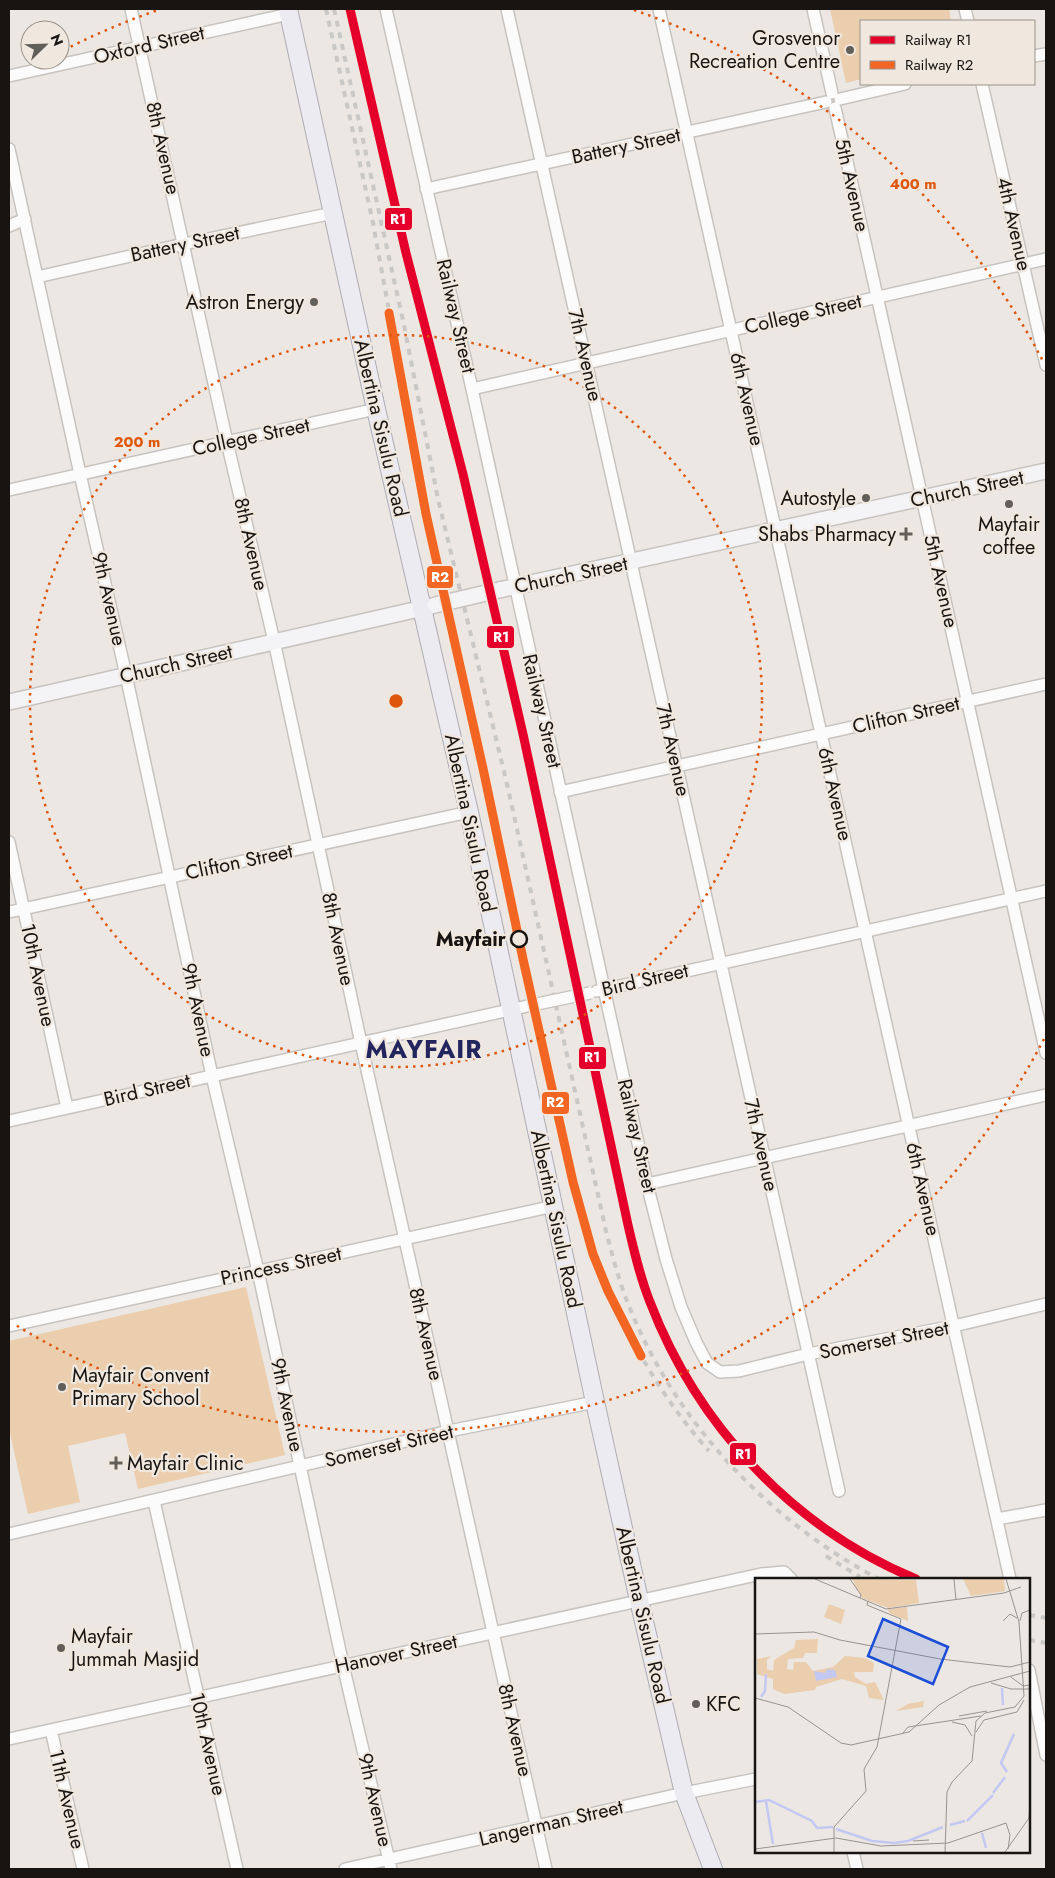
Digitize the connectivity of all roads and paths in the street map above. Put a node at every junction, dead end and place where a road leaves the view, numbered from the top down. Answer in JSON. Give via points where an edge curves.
{"nodes":[{"id":1,"x":131,"y":9,"type":"edge"},
{"id":2,"x":386,"y":9,"type":"edge"},
{"id":3,"x":507,"y":9,"type":"edge"},
{"id":4,"x":659,"y":9,"type":"edge"},
{"id":5,"x":813,"y":9,"type":"edge"},
{"id":6,"x":289,"y":11,"type":"edge"},
{"id":7,"x":140,"y":47,"type":"junction"},
{"id":8,"x":9,"y":76,"type":"edge"},
{"id":9,"x":900,"y":85,"type":"edge"},
{"id":10,"x":982,"y":85,"type":"edge"},
{"id":11,"x":833,"y":101,"type":"junction"},
{"id":12,"x":687,"y":132,"type":"junction"},
{"id":13,"x":9,"y":149,"type":"edge"},
{"id":14,"x":542,"y":164,"type":"junction"},
{"id":15,"x":426,"y":189,"type":"junction"},
{"id":16,"x":333,"y":213,"type":"junction"},
{"id":17,"x":25,"y":220,"type":"junction"},
{"id":18,"x":9,"y":226,"type":"edge"},
{"id":19,"x":184,"y":244,"type":"junction"},
{"id":20,"x":1046,"y":259,"type":"edge"},
{"id":21,"x":1023,"y":264,"type":"junction"},
{"id":22,"x":37,"y":277,"type":"junction"},
{"id":23,"x":877,"y":297,"type":"junction"},
{"id":24,"x":731,"y":330,"type":"junction"},
{"id":25,"x":587,"y":363,"type":"junction"},
{"id":26,"x":1046,"y":365,"type":"edge"},
{"id":27,"x":472,"y":390,"type":"junction"},
{"id":28,"x":376,"y":409,"type":"junction"},
{"id":29,"x":227,"y":442,"type":"junction"},
{"id":30,"x":1046,"y":471,"type":"edge"},
{"id":31,"x":80,"y":474,"type":"junction"},
{"id":32,"x":9,"y":490,"type":"edge"},
{"id":33,"x":922,"y":498,"type":"junction"},
{"id":34,"x":776,"y":530,"type":"junction"},
{"id":35,"x":631,"y":562,"type":"junction"},
{"id":36,"x":515,"y":587,"type":"junction"},
{"id":37,"x":429,"y":607,"type":"junction"},
{"id":38,"x":274,"y":641,"type":"junction"},
{"id":39,"x":126,"y":675,"type":"junction"},
{"id":40,"x":1046,"y":684,"type":"edge"},
{"id":41,"x":9,"y":702,"type":"edge"},
{"id":42,"x":968,"y":702,"type":"junction"},
{"id":43,"x":822,"y":734,"type":"junction"},
{"id":44,"x":677,"y":766,"type":"junction"},
{"id":45,"x":560,"y":792,"type":"junction"},
{"id":46,"x":469,"y":812,"type":"junction"},
{"id":47,"x":9,"y":842,"type":"edge"},
{"id":48,"x":317,"y":845,"type":"junction"},
{"id":49,"x":169,"y":878,"type":"junction"},
{"id":50,"x":1046,"y":891,"type":"edge"},
{"id":51,"x":1012,"y":898,"type":"junction"},
{"id":52,"x":23,"y":908,"type":"junction"},
{"id":53,"x":9,"y":912,"type":"edge"},
{"id":54,"x":866,"y":931,"type":"junction"},
{"id":55,"x":721,"y":963,"type":"junction"},
{"id":56,"x":604,"y":990,"type":"junction"},
{"id":57,"x":510,"y":1010,"type":"junction"},
{"id":58,"x":361,"y":1043,"type":"junction"},
{"id":59,"x":1046,"y":1053,"type":"edge"},
{"id":60,"x":212,"y":1076,"type":"junction"},
{"id":61,"x":1046,"y":1095,"type":"edge"},
{"id":62,"x":67,"y":1108,"type":"junction"},
{"id":63,"x":9,"y":1121,"type":"edge"},
{"id":64,"x":909,"y":1125,"type":"junction"},
{"id":65,"x":764,"y":1158,"type":"junction"},
{"id":66,"x":647,"y":1184,"type":"junction"},
{"id":67,"x":554,"y":1206,"type":"junction"},
{"id":68,"x":405,"y":1240,"type":"junction"},
{"id":69,"x":258,"y":1271,"type":"junction"},
{"id":70,"x":1046,"y":1304,"type":"edge"},
{"id":71,"x":9,"y":1326,"type":"edge"},
{"id":72,"x":954,"y":1326,"type":"junction"},
{"id":73,"x":808,"y":1354,"type":"junction"},
{"id":74,"x":720,"y":1372,"type":"joint"},
{"id":75,"x":595,"y":1402,"type":"junction"},
{"id":76,"x":448,"y":1432,"type":"junction"},
{"id":77,"x":301,"y":1466,"type":"junction"},
{"id":78,"x":839,"y":1491,"type":"dead end"},
{"id":79,"x":154,"y":1501,"type":"junction"},
{"id":80,"x":1046,"y":1510,"type":"edge"},
{"id":81,"x":997,"y":1519,"type":"junction"},
{"id":82,"x":9,"y":1534,"type":"edge"},
{"id":83,"x":787,"y":1576,"type":"edge"},
{"id":84,"x":1010,"y":1578,"type":"edge"},
{"id":85,"x":639,"y":1600,"type":"junction"},
{"id":86,"x":493,"y":1633,"type":"junction"},
{"id":87,"x":343,"y":1665,"type":"junction"},
{"id":88,"x":1030,"y":1676,"type":"edge"},
{"id":89,"x":197,"y":1698,"type":"junction"},
{"id":90,"x":1038,"y":1720,"type":"edge"},
{"id":91,"x":51,"y":1730,"type":"junction"},
{"id":92,"x":9,"y":1739,"type":"edge"},
{"id":93,"x":1046,"y":1754,"type":"edge"},
{"id":94,"x":755,"y":1779,"type":"edge"},
{"id":95,"x":684,"y":1793,"type":"junction"},
{"id":96,"x":537,"y":1827,"type":"junction"},
{"id":97,"x":853,"y":1853,"type":"edge"},
{"id":98,"x":390,"y":1864,"type":"edge"},
{"id":99,"x":83,"y":1869,"type":"edge"},
{"id":100,"x":237,"y":1869,"type":"edge"},
{"id":101,"x":346,"y":1869,"type":"edge"},
{"id":102,"x":546,"y":1869,"type":"edge"},
{"id":103,"x":713,"y":1869,"type":"edge"},
{"id":104,"x":857,"y":1869,"type":"edge"}],
"edges":[{"from":1,"to":7,"type":"street","name":"8th Avenue"},
{"from":2,"to":15,"type":"street","name":"Railway Street"},
{"from":3,"to":14,"type":"street","name":"7th Avenue"},
{"from":4,"to":12,"type":"street","name":"6th Avenue"},
{"from":5,"to":11,"type":"street","name":"5th Avenue"},
{"from":6,"to":7,"type":"street","name":"Oxford Street"},
{"from":6,"to":16,"type":"main road","name":"Albertina Sisulu Road"},
{"from":7,"to":8,"type":"street","name":"Oxford Street"},
{"from":7,"to":19,"type":"street","name":"8th Avenue"},
{"from":9,"to":11,"type":"street","name":"Battery Street"},
{"from":10,"to":21,"type":"street","name":"4th Avenue"},
{"from":11,"to":12,"type":"street","name":"Battery Street"},
{"from":11,"to":23,"type":"street","name":"5th Avenue"},
{"from":12,"to":14,"type":"street","name":"Battery Street"},
{"from":12,"to":24,"type":"street","name":"6th Avenue"},
{"from":13,"to":17,"type":"street","name":"9th Avenue"},
{"from":14,"to":15,"type":"street","name":"Battery Street"},
{"from":14,"to":25,"type":"street","name":"7th Avenue"},
{"from":15,"to":27,"type":"street","name":"Railway Street"},
{"from":16,"to":19,"type":"street","name":"Battery Street"},
{"from":16,"to":28,"type":"main road","name":"Albertina Sisulu Road"},
{"from":17,"to":18,"type":"street"},
{"from":17,"to":22,"type":"street","name":"9th Avenue"},
{"from":19,"to":22,"type":"street","name":"Battery Street"},
{"from":19,"to":29,"type":"street","name":"8th Avenue"},
{"from":20,"to":21,"type":"street","name":"College Street"},
{"from":21,"to":23,"type":"street","name":"College Street"},
{"from":21,"to":26,"type":"street","name":"4th Avenue"},
{"from":22,"to":31,"type":"street","name":"9th Avenue"},
{"from":23,"to":24,"type":"street","name":"College Street"},
{"from":23,"to":33,"type":"street","name":"5th Avenue"},
{"from":24,"to":25,"type":"street","name":"College Street"},
{"from":24,"to":34,"type":"street","name":"6th Avenue"},
{"from":25,"to":27,"type":"street","name":"College Street"},
{"from":25,"to":35,"type":"street","name":"7th Avenue"},
{"from":27,"to":36,"type":"street","name":"Railway Street"},
{"from":28,"to":29,"type":"street","name":"College Street"},
{"from":28,"to":37,"type":"main road","name":"Albertina Sisulu Road"},
{"from":29,"to":31,"type":"street","name":"College Street"},
{"from":29,"to":38,"type":"street","name":"8th Avenue"},
{"from":30,"to":33,"type":"main road","name":"Church Street"},
{"from":31,"to":32,"type":"street","name":"College Street"},
{"from":31,"to":39,"type":"street","name":"9th Avenue"},
{"from":33,"to":34,"type":"main road","name":"Church Street"},
{"from":33,"to":42,"type":"street","name":"5th Avenue"},
{"from":34,"to":35,"type":"main road","name":"Church Street"},
{"from":34,"to":43,"type":"street","name":"6th Avenue"},
{"from":35,"to":36,"type":"main road","name":"Church Street"},
{"from":35,"to":44,"type":"street","name":"7th Avenue"},
{"from":36,"to":37,"type":"main road","name":"Church Street","bridge":true},
{"from":36,"to":45,"type":"street","name":"Railway Street"},
{"from":37,"to":38,"type":"main road","name":"Church Street"},
{"from":37,"to":46,"type":"main road","name":"Albertina Sisulu Road"},
{"from":38,"to":39,"type":"main road","name":"Church Street"},
{"from":38,"to":48,"type":"street","name":"8th Avenue"},
{"from":39,"to":41,"type":"main road","name":"Church Street"},
{"from":39,"to":49,"type":"street","name":"9th Avenue"},
{"from":40,"to":42,"type":"street","name":"Clifton Street"},
{"from":42,"to":43,"type":"street","name":"Clifton Street"},
{"from":42,"to":51,"type":"street","name":"5th Avenue"},
{"from":43,"to":44,"type":"street","name":"Clifton Street"},
{"from":43,"to":54,"type":"street","name":"6th Avenue"},
{"from":44,"to":45,"type":"street","name":"Clifton Street"},
{"from":44,"to":55,"type":"street","name":"7th Avenue"},
{"from":45,"to":56,"type":"street","name":"Railway Street"},
{"from":46,"to":48,"type":"street","name":"Clifton Street"},
{"from":46,"to":57,"type":"main road","name":"Albertina Sisulu Road"},
{"from":47,"to":52,"type":"street","name":"10th Avenue"},
{"from":48,"to":49,"type":"street","name":"Clifton Street"},
{"from":48,"to":58,"type":"street","name":"8th Avenue"},
{"from":49,"to":52,"type":"street","name":"Clifton Street"},
{"from":49,"to":60,"type":"street","name":"9th Avenue"},
{"from":50,"to":51,"type":"street","name":"Bird Street"},
{"from":51,"to":54,"type":"street","name":"Bird Street"},
{"from":51,"to":59,"type":"street","name":"5th Avenue"},
{"from":52,"to":53,"type":"street","name":"Clifton Street"},
{"from":52,"to":62,"type":"street","name":"10th Avenue"},
{"from":54,"to":55,"type":"street","name":"Bird Street"},
{"from":54,"to":64,"type":"street","name":"6th Avenue"},
{"from":55,"to":56,"type":"street","name":"Bird Street"},
{"from":55,"to":65,"type":"street","name":"7th Avenue"},
{"from":56,"to":57,"type":"street","name":"Bird Street","bridge":true},
{"from":56,"to":66,"type":"street","name":"Railway Street"},
{"from":57,"to":58,"type":"street","name":"Bird Street"},
{"from":57,"to":67,"type":"main road","name":"Albertina Sisulu Road"},
{"from":58,"to":60,"type":"street","name":"Bird Street"},
{"from":58,"to":68,"type":"street","name":"8th Avenue"},
{"from":60,"to":62,"type":"street","name":"Bird Street"},
{"from":60,"to":69,"type":"street","name":"9th Avenue"},
{"from":61,"to":64,"type":"street"},
{"from":62,"to":63,"type":"street","name":"Bird Street"},
{"from":64,"to":65,"type":"street"},
{"from":64,"to":72,"type":"street","name":"6th Avenue"},
{"from":65,"to":66,"type":"street"},
{"from":65,"to":73,"type":"street","name":"7th Avenue"},
{"from":66,"to":74,"type":"street","name":"Railway Street","via":[[681,1307],[707,1363]]},
{"from":67,"to":68,"type":"street","name":"Princess Street"},
{"from":67,"to":75,"type":"main road","name":"Albertina Sisulu Road"},
{"from":68,"to":69,"type":"street","name":"Princess Street"},
{"from":68,"to":76,"type":"street","name":"8th Avenue"},
{"from":69,"to":71,"type":"street","name":"Princess Street"},
{"from":69,"to":77,"type":"street","name":"9th Avenue"},
{"from":70,"to":72,"type":"street","name":"Somerset Street"},
{"from":72,"to":73,"type":"street","name":"Somerset Street"},
{"from":72,"to":81,"type":"street","name":"6th Avenue"},
{"from":73,"to":74,"type":"street","name":"Somerset Street","via":[[738,1371]]},
{"from":73,"to":78,"type":"street","name":"7th Avenue"},
{"from":75,"to":76,"type":"street","name":"Somerset Street"},
{"from":75,"to":85,"type":"main road","name":"Albertina Sisulu Road"},
{"from":76,"to":77,"type":"street","name":"Somerset Street"},
{"from":76,"to":86,"type":"street","name":"8th Avenue"},
{"from":77,"to":79,"type":"street","name":"Somerset Street"},
{"from":77,"to":87,"type":"street","name":"9th Avenue"},
{"from":79,"to":82,"type":"street","name":"Somerset Street"},
{"from":79,"to":89,"type":"street","name":"10th Avenue"},
{"from":80,"to":81,"type":"street"},
{"from":81,"to":84,"type":"street","name":"6th Avenue"},
{"from":83,"to":85,"type":"street","name":"Hanover Street","via":[[761,1574]]},
{"from":85,"to":86,"type":"street","name":"Hanover Street"},
{"from":85,"to":95,"type":"main road","name":"Albertina Sisulu Road"},
{"from":86,"to":87,"type":"street","name":"Hanover Street"},
{"from":86,"to":96,"type":"street","name":"8th Avenue"},
{"from":87,"to":89,"type":"street","name":"Hanover Street"},
{"from":87,"to":98,"type":"street","name":"9th Avenue"},
{"from":88,"to":90,"type":"street"},
{"from":89,"to":91,"type":"street","name":"Hanover Street"},
{"from":89,"to":100,"type":"street","name":"10th Avenue"},
{"from":90,"to":93,"type":"street"},
{"from":91,"to":92,"type":"street","name":"Hanover Street"},
{"from":91,"to":99,"type":"street","name":"11th Avenue"},
{"from":94,"to":95,"type":"street","name":"Langerman Street"},
{"from":95,"to":96,"type":"street","name":"Langerman Street"},
{"from":95,"to":103,"type":"main road","name":"Albertina Sisulu Road"},
{"from":96,"to":98,"type":"street","name":"Langerman Street"},
{"from":96,"to":102,"type":"street","name":"8th Avenue"},
{"from":97,"to":104,"type":"street"},
{"from":98,"to":101,"type":"street","name":"Langerman Street"}]}
